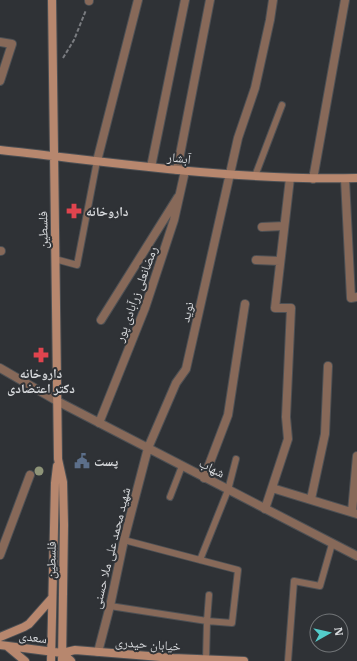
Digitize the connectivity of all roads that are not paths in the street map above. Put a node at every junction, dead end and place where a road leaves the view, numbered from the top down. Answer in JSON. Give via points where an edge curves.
{"nodes":[{"id":1,"x":52,"y":0,"type":"edge"},
{"id":2,"x":138,"y":0,"type":"edge"},
{"id":3,"x":185,"y":0,"type":"edge"},
{"id":4,"x":210,"y":0,"type":"edge"},
{"id":5,"x":273,"y":0,"type":"edge"},
{"id":6,"x":345,"y":0,"type":"edge"},
{"id":7,"x":0,"y":42,"type":"edge"},
{"id":8,"x":0,"y":80,"type":"edge"},
{"id":9,"x":282,"y":105,"type":"dead end"},
{"id":10,"x":0,"y":150,"type":"edge"},
{"id":11,"x":54,"y":156,"type":"junction"},
{"id":12,"x":97,"y":161,"type":"junction"},
{"id":13,"x":151,"y":167,"type":"junction"},
{"id":14,"x":181,"y":170,"type":"junction"},
{"id":15,"x":230,"y":175,"type":"junction"},
{"id":16,"x":255,"y":176,"type":"junction"},
{"id":17,"x":290,"y":178,"type":"junction"},
{"id":18,"x":345,"y":178,"type":"junction"},
{"id":19,"x":357,"y":178,"type":"edge"},
{"id":20,"x":314,"y":179,"type":"junction"},
{"id":21,"x":180,"y":193,"type":"junction"},
{"id":22,"x":284,"y":226,"type":"junction"},
{"id":23,"x":262,"y":227,"type":"dead end"},
{"id":24,"x":55,"y":259,"type":"junction"},
{"id":25,"x":256,"y":260,"type":"dead end"},
{"id":26,"x":280,"y":261,"type":"junction"},
{"id":27,"x":357,"y":297,"type":"edge"},
{"id":28,"x":245,"y":304,"type":"dead end"},
{"id":29,"x":100,"y":320,"type":"dead end"},
{"id":30,"x":328,"y":366,"type":"dead end"},
{"id":31,"x":0,"y":368,"type":"edge"},
{"id":32,"x":57,"y":401,"type":"junction"},
{"id":33,"x":99,"y":423,"type":"junction"},
{"id":34,"x":148,"y":448,"type":"junction"},
{"id":35,"x":357,"y":456,"type":"edge"},
{"id":36,"x":58,"y":459,"type":"junction"},
{"id":37,"x":236,"y":459,"type":"dead end"},
{"id":38,"x":182,"y":466,"type":"junction"},
{"id":39,"x":30,"y":474,"type":"dead end"},
{"id":40,"x":204,"y":478,"type":"junction"},
{"id":41,"x":272,"y":488,"type":"junction"},
{"id":42,"x":228,"y":490,"type":"junction"},
{"id":43,"x":170,"y":498,"type":"dead end"},
{"id":44,"x":311,"y":500,"type":"junction"},
{"id":45,"x":265,"y":509,"type":"junction"},
{"id":46,"x":355,"y":513,"type":"edge"},
{"id":47,"x":124,"y":540,"type":"junction"},
{"id":48,"x":332,"y":544,"type":"junction"},
{"id":49,"x":0,"y":555,"type":"edge"},
{"id":50,"x":357,"y":556,"type":"edge"},
{"id":51,"x":200,"y":560,"type":"junction"},
{"id":52,"x":209,"y":595,"type":"dead end"},
{"id":53,"x":52,"y":598,"type":"junction"},
{"id":54,"x":110,"y":606,"type":"junction"},
{"id":55,"x":207,"y":621,"type":"junction"},
{"id":56,"x":0,"y":637,"type":"edge"},
{"id":57,"x":4,"y":646,"type":"edge"},
{"id":58,"x":52,"y":652,"type":"junction"},
{"id":59,"x":98,"y":652,"type":"junction"},
{"id":60,"x":62,"y":657,"type":"edge"},
{"id":61,"x":206,"y":660,"type":"edge"},
{"id":62,"x":25,"y":661,"type":"edge"},
{"id":63,"x":51,"y":661,"type":"edge"},
{"id":64,"x":71,"y":661,"type":"edge"},
{"id":65,"x":244,"y":661,"type":"edge"},
{"id":66,"x":288,"y":661,"type":"edge"}],
"edges":[{"from":1,"to":11,"type":"main road","name":"فلسطین"},
{"from":2,"to":12,"type":"street"},
{"from":3,"to":13,"type":"street"},
{"from":4,"to":14,"type":"street","name":"رمضانعلی زرآبادی پور"},
{"from":5,"to":15,"type":"street","name":"نوید","via":[[255,88],[238,138]]},
{"from":6,"to":20,"type":"street"},
{"from":7,"to":8,"type":"street","via":[[12,44]]},
{"from":9,"to":16,"type":"lane"},
{"from":10,"to":11,"type":"main road","name":"آبشار"},
{"from":11,"to":12,"type":"main road","name":"آبشار"},
{"from":11,"to":24,"type":"main road","name":"فلسطین"},
{"from":12,"to":13,"type":"main road","name":"آبشار"},
{"from":12,"to":24,"type":"lane","via":[[77,265]]},
{"from":13,"to":14,"type":"main road","name":"آبشار"},
{"from":14,"to":15,"type":"main road","name":"آبشار"},
{"from":14,"to":21,"type":"street","name":"رمضانعلی زرآبادی پور"},
{"from":15,"to":16,"type":"main road","name":"آبشار"},
{"from":15,"to":34,"type":"street","name":"نوید","via":[[186,369],[176,383]]},
{"from":16,"to":17,"type":"main road","name":"آبشار"},
{"from":17,"to":20,"type":"main road","name":"آبشار"},
{"from":17,"to":22,"type":"street"},
{"from":18,"to":19,"type":"main road","name":"آبشار"},
{"from":18,"to":20,"type":"main road","name":"آبشار"},
{"from":18,"to":27,"type":"street","via":[[352,298]]},
{"from":21,"to":29,"type":"street"},
{"from":21,"to":33,"type":"street","name":"رمضانعلی زرآبادی پور","via":[[174,220],[145,308]]},
{"from":22,"to":23,"type":"street"},
{"from":22,"to":26,"type":"street"},
{"from":24,"to":32,"type":"main road","name":"فلسطین"},
{"from":25,"to":26,"type":"street"},
{"from":26,"to":41,"type":"street","via":[[275,308],[291,308],[286,417],[288,439]]},
{"from":28,"to":40,"type":"street","via":[[228,415]]},
{"from":30,"to":44,"type":"street","via":[[325,434]]},
{"from":31,"to":32,"type":"street","name":"شهاب"},
{"from":32,"to":33,"type":"street","name":"شهاب"},
{"from":32,"to":36,"type":"main road","name":"فلسطین"},
{"from":33,"to":34,"type":"street","name":"شهاب"},
{"from":34,"to":38,"type":"street","name":"شهاب"},
{"from":34,"to":47,"type":"street","name":"شهید محمد علی ملا حسنی"},
{"from":35,"to":46,"type":"street"},
{"from":36,"to":53,"type":"main road","name":"فلسطین"},
{"from":36,"to":60,"type":"main road","name":"فلسطین","via":[[63,482],[64,525]]},
{"from":37,"to":42,"type":"lane"},
{"from":38,"to":40,"type":"street","name":"شهاب"},
{"from":38,"to":43,"type":"lane"},
{"from":39,"to":49,"type":"street"},
{"from":40,"to":42,"type":"street","name":"شهاب"},
{"from":41,"to":44,"type":"street"},
{"from":41,"to":45,"type":"street"},
{"from":42,"to":45,"type":"street","name":"شهاب"},
{"from":42,"to":51,"type":"lane"},
{"from":44,"to":46,"type":"street"},
{"from":45,"to":48,"type":"street","name":"شهاب"},
{"from":47,"to":51,"type":"lane"},
{"from":47,"to":54,"type":"street","name":"شهید محمد علی ملا حسنی"},
{"from":48,"to":50,"type":"street","name":"شهاب"},
{"from":48,"to":66,"type":"lane","via":[[320,586],[294,581]]},
{"from":51,"to":55,"type":"lane","via":[[238,570],[232,623]]},
{"from":52,"to":55,"type":"lane"},
{"from":53,"to":56,"type":"main road","via":[[24,628]]},
{"from":53,"to":58,"type":"main road","name":"فلسطین"},
{"from":54,"to":55,"type":"lane"},
{"from":54,"to":59,"type":"street","name":"شهید محمد علی ملا حسنی"},
{"from":55,"to":61,"type":"lane"},
{"from":57,"to":58,"type":"main road","name":"سعدی"},
{"from":57,"to":62,"type":"main road"},
{"from":58,"to":60,"type":"main road","name":"سعدی"},
{"from":58,"to":63,"type":"main road","name":"فلسطین"},
{"from":59,"to":60,"type":"main road","name":"خیابان حیدری","via":[[75,650]]},
{"from":59,"to":61,"type":"main road","name":"خیابان حیدری"},
{"from":60,"to":64,"type":"main road"},
{"from":61,"to":65,"type":"main road","name":"خیابان حیدری"}]}
